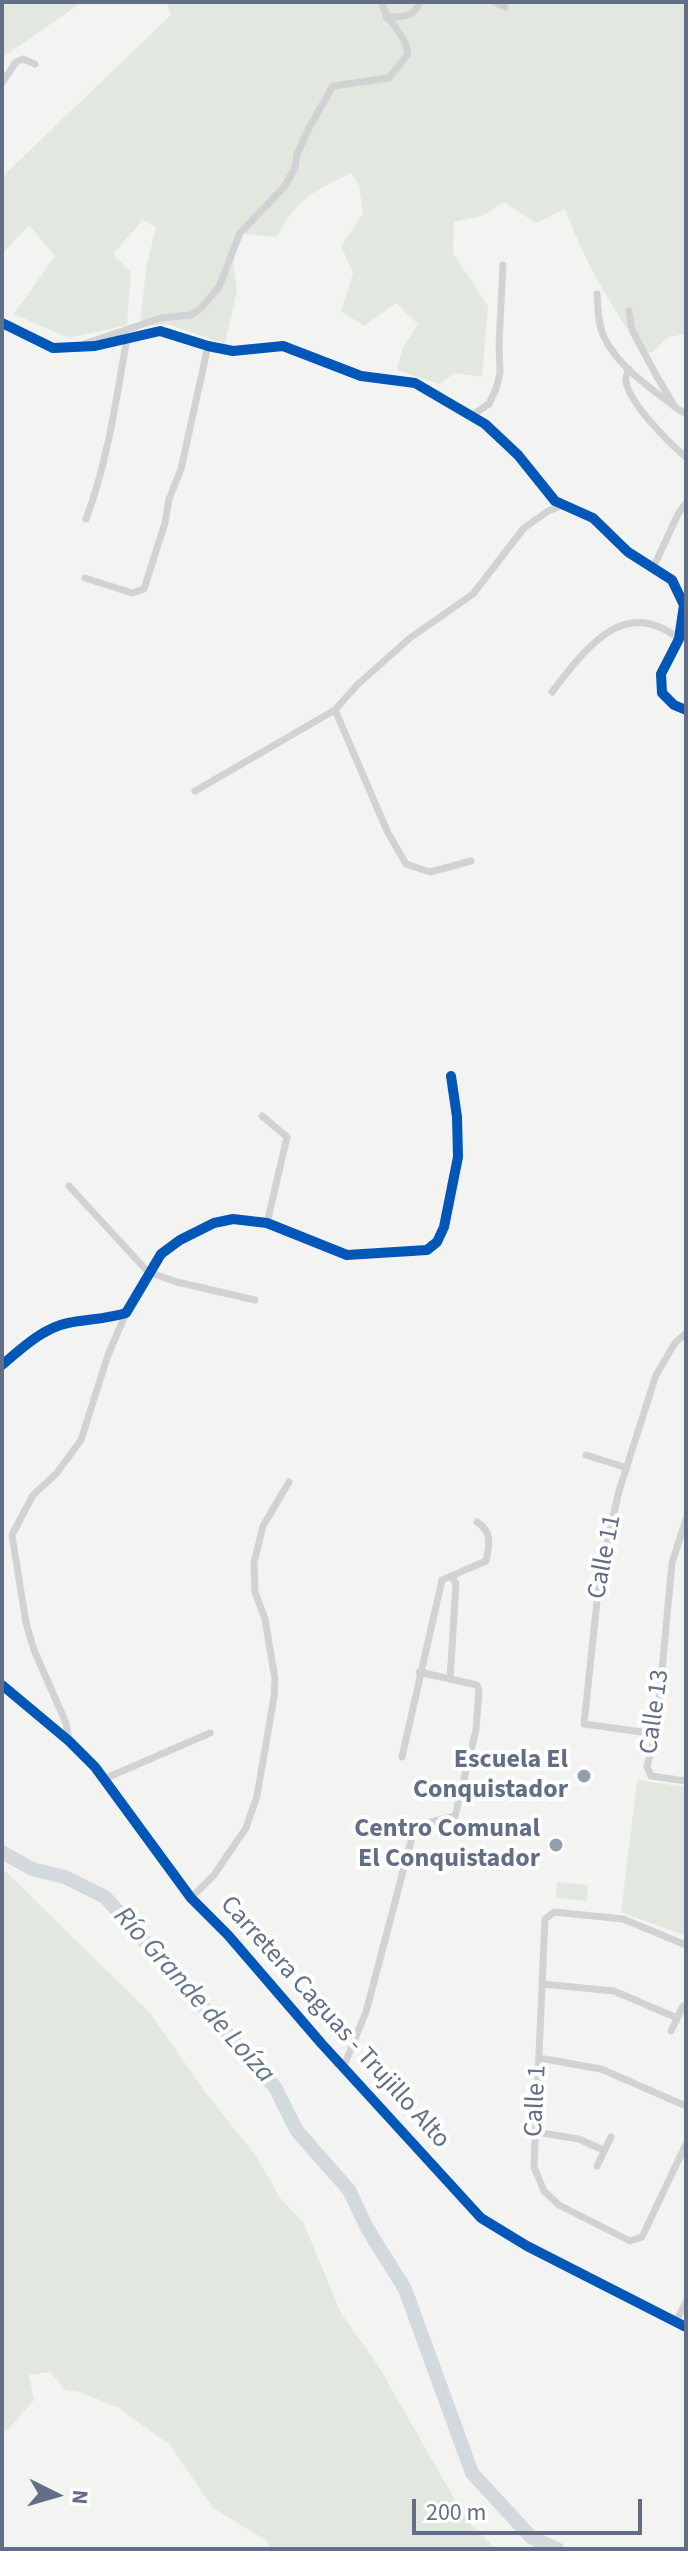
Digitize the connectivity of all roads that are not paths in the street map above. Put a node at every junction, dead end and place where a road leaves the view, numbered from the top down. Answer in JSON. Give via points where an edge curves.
{"nodes":[{"id":1,"x":382,"y":2,"type":"edge"},
{"id":2,"x":420,"y":2,"type":"edge"},
{"id":3,"x":495,"y":2,"type":"edge"},
{"id":4,"x":505,"y":7,"type":"dead end"},
{"id":5,"x":386,"y":17,"type":"junction"},
{"id":6,"x":35,"y":64,"type":"dead end"},
{"id":7,"x":2,"y":83,"type":"edge"},
{"id":8,"x":503,"y":265,"type":"dead end"},
{"id":9,"x":597,"y":294,"type":"dead end"},
{"id":10,"x":629,"y":311,"type":"dead end"},
{"id":11,"x":2,"y":323,"type":"edge"},
{"id":12,"x":127,"y":338,"type":"junction"},
{"id":13,"x":208,"y":346,"type":"junction"},
{"id":14,"x":74,"y":347,"type":"junction"},
{"id":15,"x":629,"y":369,"type":"junction"},
{"id":16,"x":675,"y":407,"type":"junction"},
{"id":17,"x":686,"y":414,"type":"edge"},
{"id":18,"x":471,"y":416,"type":"junction"},
{"id":19,"x":686,"y":457,"type":"edge"},
{"id":20,"x":686,"y":503,"type":"edge"},
{"id":21,"x":563,"y":505,"type":"junction"},
{"id":22,"x":86,"y":519,"type":"dead end"},
{"id":23,"x":653,"y":568,"type":"junction"},
{"id":24,"x":85,"y":578,"type":"dead end"},
{"id":25,"x":679,"y":639,"type":"junction"},
{"id":26,"x":552,"y":692,"type":"dead end"},
{"id":27,"x":335,"y":710,"type":"junction"},
{"id":28,"x":686,"y":710,"type":"edge"},
{"id":29,"x":195,"y":791,"type":"dead end"},
{"id":30,"x":471,"y":861,"type":"dead end"},
{"id":31,"x":451,"y":1076,"type":"dead end"},
{"id":32,"x":262,"y":1116,"type":"dead end"},
{"id":33,"x":69,"y":1186,"type":"dead end"},
{"id":34,"x":267,"y":1223,"type":"junction"},
{"id":35,"x":148,"y":1272,"type":"junction"},
{"id":36,"x":255,"y":1300,"type":"dead end"},
{"id":37,"x":126,"y":1313,"type":"junction"},
{"id":38,"x":686,"y":1333,"type":"edge"},
{"id":39,"x":2,"y":1365,"type":"edge"},
{"id":40,"x":586,"y":1455,"type":"dead end"},
{"id":41,"x":627,"y":1468,"type":"junction"},
{"id":42,"x":289,"y":1482,"type":"dead end"},
{"id":43,"x":686,"y":1519,"type":"edge"},
{"id":44,"x":477,"y":1522,"type":"dead end"},
{"id":45,"x":452,"y":1576,"type":"junction"},
{"id":46,"x":419,"y":1672,"type":"junction"},
{"id":47,"x":450,"y":1679,"type":"junction"},
{"id":48,"x":2,"y":1685,"type":"edge"},
{"id":49,"x":210,"y":1733,"type":"dead end"},
{"id":50,"x":656,"y":1734,"type":"junction"},
{"id":51,"x":69,"y":1741,"type":"junction"},
{"id":52,"x":402,"y":1757,"type":"dead end"},
{"id":53,"x":104,"y":1779,"type":"junction"},
{"id":54,"x":686,"y":1781,"type":"edge"},
{"id":55,"x":191,"y":1898,"type":"junction"},
{"id":56,"x":686,"y":1945,"type":"edge"},
{"id":57,"x":542,"y":1984,"type":"junction"},
{"id":58,"x":683,"y":2006,"type":"dead end"},
{"id":59,"x":677,"y":2018,"type":"junction"},
{"id":60,"x":671,"y":2031,"type":"dead end"},
{"id":61,"x":539,"y":2058,"type":"junction"},
{"id":62,"x":344,"y":2066,"type":"junction"},
{"id":63,"x":686,"y":2106,"type":"edge"},
{"id":64,"x":535,"y":2132,"type":"junction"},
{"id":65,"x":611,"y":2137,"type":"dead end"},
{"id":66,"x":686,"y":2144,"type":"edge"},
{"id":67,"x":603,"y":2150,"type":"junction"},
{"id":68,"x":597,"y":2166,"type":"dead end"},
{"id":69,"x":686,"y":2302,"type":"edge"},
{"id":70,"x":675,"y":2323,"type":"junction"},
{"id":71,"x":686,"y":2327,"type":"edge"}],
"edges":[{"from":1,"to":5,"type":"street"},
{"from":2,"to":5,"type":"street","via":[[410,16]]},
{"from":3,"to":4,"type":"street"},
{"from":5,"to":14,"type":"street","via":[[402,33],[408,54],[389,78],[333,86],[285,186],[240,233],[219,287],[201,308]]},
{"from":6,"to":7,"type":"street","via":[[16,62]]},
{"from":8,"to":18,"type":"street","via":[[500,373],[489,404]]},
{"from":9,"to":15,"type":"street","via":[[603,335]]},
{"from":10,"to":16,"type":"street","via":[[632,330]]},
{"from":11,"to":14,"type":"street","via":[[53,348]]},
{"from":12,"to":13,"type":"street","via":[[160,331]]},
{"from":12,"to":14,"type":"street"},
{"from":12,"to":22,"type":"street","via":[[109,445]]},
{"from":13,"to":18,"type":"street","via":[[233,351],[283,346],[361,376],[415,383]]},
{"from":13,"to":24,"type":"street","via":[[181,469],[144,589],[132,593]]},
{"from":15,"to":16,"type":"street"},
{"from":15,"to":19,"type":"street","via":[[628,389],[662,436]]},
{"from":16,"to":17,"type":"street"},
{"from":18,"to":21,"type":"street","via":[[518,455]]},
{"from":20,"to":23,"type":"street"},
{"from":21,"to":23,"type":"street","via":[[593,518]]},
{"from":21,"to":27,"type":"street","via":[[524,528],[473,594],[410,638]]},
{"from":23,"to":25,"type":"street","via":[[672,580],[684,605]]},
{"from":25,"to":26,"type":"street","via":[[653,622],[608,632],[589,645]]},
{"from":25,"to":28,"type":"street","via":[[661,674],[662,693]]},
{"from":27,"to":29,"type":"street"},
{"from":27,"to":30,"type":"street","via":[[406,864],[430,872]]},
{"from":31,"to":34,"type":"street","via":[[458,1157],[444,1227],[427,1250],[347,1255]]},
{"from":32,"to":34,"type":"street","via":[[287,1137]]},
{"from":33,"to":35,"type":"street"},
{"from":34,"to":35,"type":"street","via":[[214,1223],[161,1254]]},
{"from":35,"to":36,"type":"street"},
{"from":35,"to":37,"type":"street"},
{"from":37,"to":39,"type":"street","via":[[65,1323]]},
{"from":37,"to":51,"type":"street","via":[[81,1440],[33,1495],[12,1535],[30,1637]]},
{"from":38,"to":41,"type":"street","name":"Calle 11","via":[[656,1375]]},
{"from":40,"to":41,"type":"street"},
{"from":41,"to":50,"type":"street","name":"Calle 11","via":[[600,1573],[584,1724]]},
{"from":42,"to":55,"type":"street","via":[[263,1526],[254,1563],[255,1592],[275,1679],[257,1796],[246,1828]]},
{"from":43,"to":50,"type":"street","name":"Calle 13","via":[[672,1563]]},
{"from":44,"to":45,"type":"street","via":[[489,1535],[486,1561]]},
{"from":45,"to":46,"type":"street","via":[[442,1580]]},
{"from":45,"to":47,"type":"street","via":[[456,1584]]},
{"from":46,"to":47,"type":"street"},
{"from":46,"to":52,"type":"street"},
{"from":47,"to":62,"type":"street","via":[[479,1690],[458,1809],[455,1816],[415,1826],[366,2012]]},
{"from":48,"to":51,"type":"street","name":"Carretera Caguas - Trujillo Alto"},
{"from":49,"to":53,"type":"street"},
{"from":50,"to":54,"type":"street","name":"Calle 13","via":[[647,1766],[651,1776]]},
{"from":51,"to":53,"type":"street","name":"Carretera Caguas - Trujillo Alto"},
{"from":53,"to":55,"type":"street","name":"Carretera Caguas - Trujillo Alto"},
{"from":55,"to":62,"type":"street","name":"Carretera Caguas - Trujillo Alto"},
{"from":56,"to":57,"type":"street","name":"Calle 1","via":[[623,1919],[554,1912],[545,1919]]},
{"from":57,"to":59,"type":"street","via":[[614,1991]]},
{"from":57,"to":61,"type":"street","name":"Calle 1"},
{"from":58,"to":59,"type":"street"},
{"from":59,"to":60,"type":"street"},
{"from":61,"to":63,"type":"street","via":[[601,2069]]},
{"from":61,"to":64,"type":"street","name":"Calle 1"},
{"from":62,"to":70,"type":"street","name":"Carretera Caguas - Trujillo Alto","via":[[481,2218]]},
{"from":64,"to":66,"type":"street","name":"Calle 1","via":[[534,2167],[544,2191],[559,2205],[630,2240],[642,2237]]},
{"from":64,"to":67,"type":"street","via":[[579,2139]]},
{"from":65,"to":67,"type":"street"},
{"from":67,"to":68,"type":"street"},
{"from":69,"to":70,"type":"street"},
{"from":70,"to":71,"type":"street","name":"Carretera Caguas - Trujillo Alto"}]}
